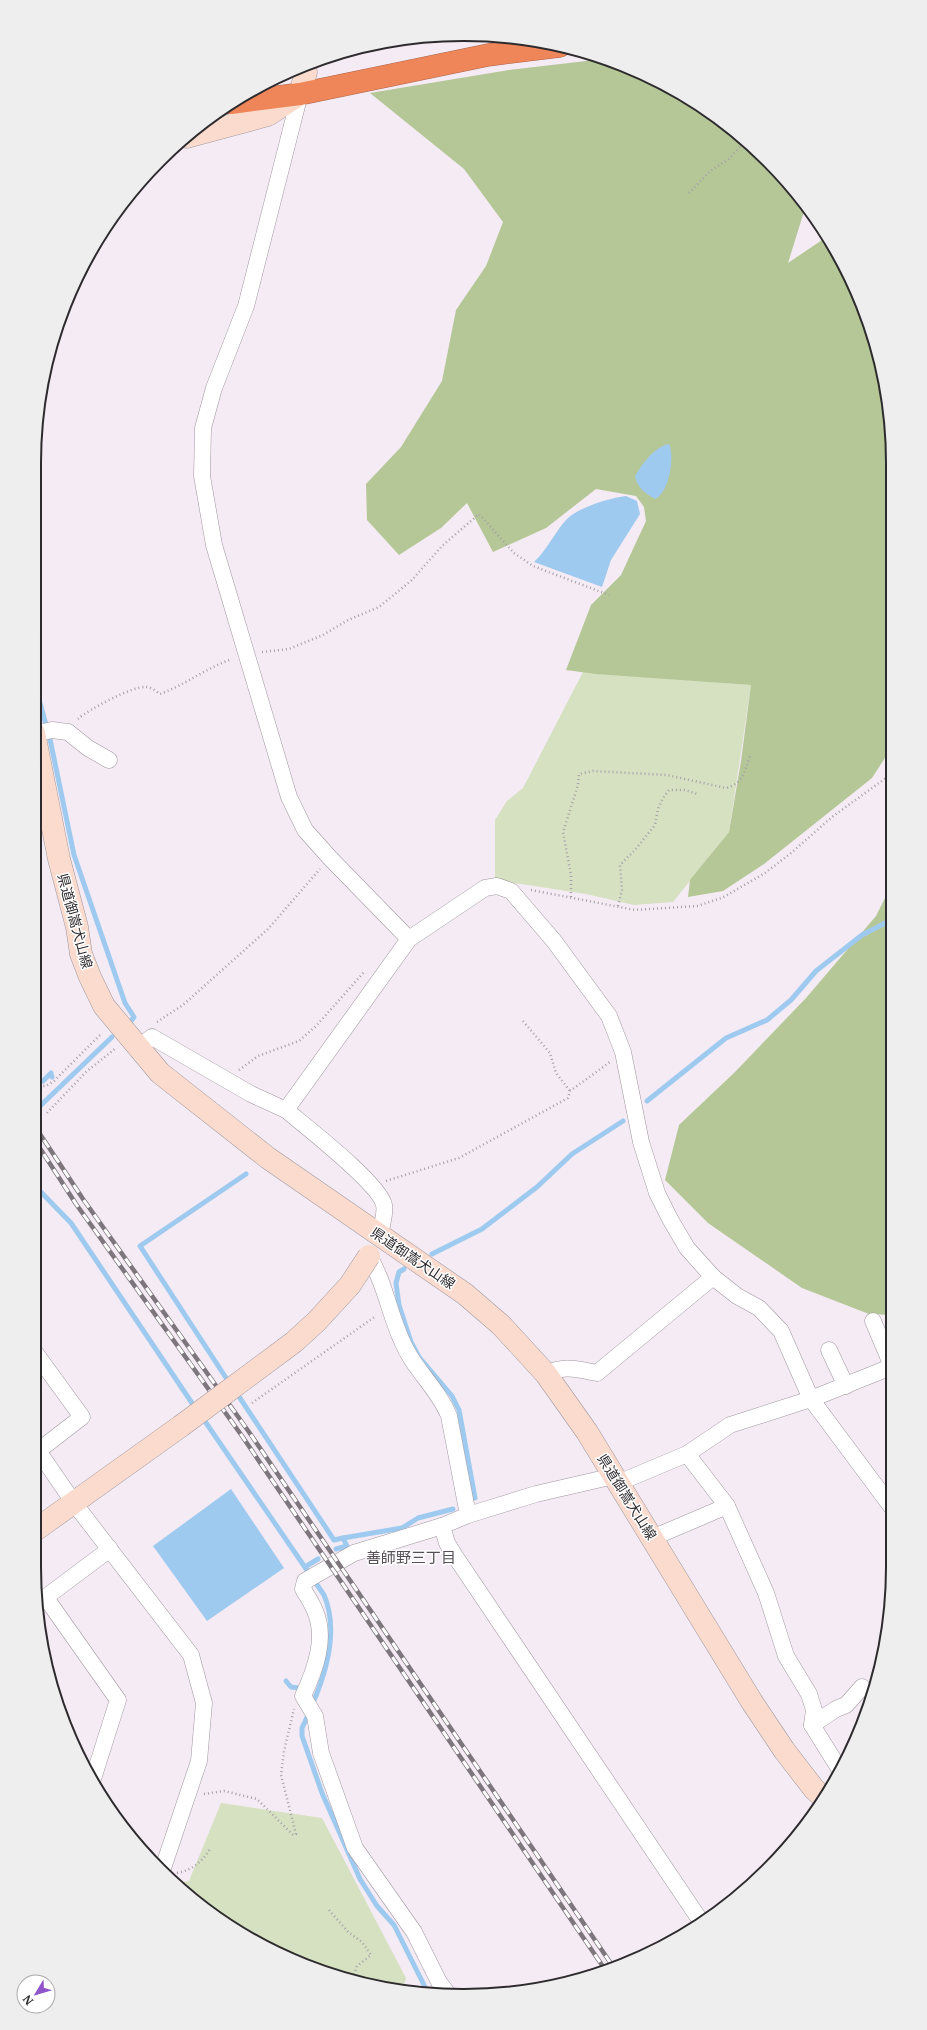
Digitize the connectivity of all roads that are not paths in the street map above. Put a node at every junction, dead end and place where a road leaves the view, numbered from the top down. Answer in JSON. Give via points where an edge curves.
{"nodes":[{"id":1,"x":541,"y":48,"type":"edge"},
{"id":2,"x":306,"y":72,"type":"dead end"},
{"id":3,"x":300,"y":94,"type":"junction"},
{"id":4,"x":247,"y":101,"type":"edge"},
{"id":5,"x":199,"y":134,"type":"edge"},
{"id":6,"x":45,"y":732,"type":"edge"},
{"id":7,"x":109,"y":760,"type":"dead end"},
{"id":8,"x":409,"y":939,"type":"junction"},
{"id":9,"x":133,"y":1036,"type":"junction"},
{"id":10,"x":286,"y":1110,"type":"junction"},
{"id":11,"x":380,"y":1236,"type":"junction"},
{"id":12,"x":369,"y":1256,"type":"junction"},
{"id":13,"x":713,"y":1277,"type":"junction"},
{"id":14,"x":874,"y":1321,"type":"dead end"},
{"id":15,"x":829,"y":1350,"type":"dead end"},
{"id":16,"x":886,"y":1351,"type":"edge"},
{"id":17,"x":41,"y":1361,"type":"edge"},
{"id":18,"x":886,"y":1369,"type":"edge"},
{"id":19,"x":546,"y":1374,"type":"junction"},
{"id":20,"x":846,"y":1386,"type":"junction"},
{"id":21,"x":811,"y":1399,"type":"junction"},
{"id":22,"x":41,"y":1446,"type":"edge"},
{"id":23,"x":687,"y":1454,"type":"junction"},
{"id":24,"x":41,"y":1458,"type":"edge"},
{"id":25,"x":616,"y":1480,"type":"junction"},
{"id":26,"x":886,"y":1499,"type":"edge"},
{"id":27,"x":74,"y":1503,"type":"junction"},
{"id":28,"x":727,"y":1506,"type":"junction"},
{"id":29,"x":468,"y":1515,"type":"junction"},
{"id":30,"x":41,"y":1526,"type":"edge"},
{"id":31,"x":442,"y":1526,"type":"junction"},
{"id":32,"x":652,"y":1538,"type":"junction"},
{"id":33,"x":110,"y":1549,"type":"junction"},
{"id":34,"x":42,"y":1600,"type":"edge"},
{"id":35,"x":43,"y":1601,"type":"edge"},
{"id":36,"x":862,"y":1687,"type":"dead end"},
{"id":37,"x":812,"y":1725,"type":"junction"},
{"id":38,"x":836,"y":1764,"type":"edge"},
{"id":39,"x":95,"y":1772,"type":"edge"},
{"id":40,"x":819,"y":1794,"type":"edge"},
{"id":41,"x":165,"y":1865,"type":"edge"},
{"id":42,"x":698,"y":1918,"type":"edge"},
{"id":43,"x":443,"y":1988,"type":"edge"}],
"edges":[{"from":1,"to":3,"type":"highway","via":[[488,55]]},
{"from":2,"to":3,"type":"main road"},
{"from":3,"to":4,"type":"highway"},
{"from":3,"to":5,"type":"main road","via":[[268,115]]},
{"from":3,"to":8,"type":"street","via":[[246,306],[214,388],[204,428],[202,476],[214,545],[289,797],[305,830]]},
{"from":6,"to":7,"type":"street","via":[[88,748]]},
{"from":6,"to":9,"type":"main road","name":"県道御嵩犬山線","via":[[59,859],[77,927],[81,954],[104,1006]]},
{"from":8,"to":10,"type":"street"},
{"from":8,"to":13,"type":"street","via":[[485,888],[497,886],[511,891],[554,941],[609,1016],[623,1052],[641,1142],[657,1193],[687,1248]]},
{"from":9,"to":10,"type":"street","via":[[152,1037]]},
{"from":9,"to":11,"type":"main road","name":"県道御嵩犬山線","via":[[160,1073],[268,1158]]},
{"from":10,"to":11,"type":"street","via":[[372,1185],[384,1205]]},
{"from":11,"to":12,"type":"main road"},
{"from":11,"to":19,"type":"main road","name":"県道御嵩犬山線","via":[[465,1294],[501,1325]]},
{"from":12,"to":27,"type":"main road","bridge":true,"via":[[350,1285],[294,1342]]},
{"from":12,"to":29,"type":"street","via":[[379,1272],[401,1341],[412,1362],[443,1401],[449,1416]]},
{"from":13,"to":19,"type":"street","via":[[597,1373],[559,1368]]},
{"from":13,"to":21,"type":"street","via":[[737,1296],[759,1308],[781,1331]]},
{"from":14,"to":16,"type":"street"},
{"from":15,"to":20,"type":"street"},
{"from":17,"to":22,"type":"street","via":[[82,1417]]},
{"from":18,"to":20,"type":"street"},
{"from":19,"to":25,"type":"main road","name":"県道御嵩犬山線","via":[[587,1432]]},
{"from":20,"to":21,"type":"street"},
{"from":21,"to":23,"type":"street","via":[[730,1425]]},
{"from":21,"to":26,"type":"street"},
{"from":23,"to":25,"type":"street"},
{"from":23,"to":28,"type":"street"},
{"from":24,"to":27,"type":"street"},
{"from":25,"to":29,"type":"street","via":[[536,1494]]},
{"from":25,"to":32,"type":"main road","name":"県道御嵩犬山線"},
{"from":27,"to":30,"type":"main road"},
{"from":27,"to":33,"type":"street"},
{"from":28,"to":32,"type":"street"},
{"from":28,"to":37,"type":"street","via":[[766,1593],[786,1656],[809,1694],[814,1710]]},
{"from":29,"to":31,"type":"street"},
{"from":31,"to":42,"type":"street","via":[[455,1556]]},
{"from":31,"to":43,"type":"street","via":[[354,1553],[305,1581],[303,1589],[316,1611],[320,1636],[314,1673],[303,1696],[315,1716],[321,1753],[355,1848],[414,1932]]},
{"from":32,"to":40,"type":"main road","name":"県道御嵩犬山線","via":[[756,1708],[784,1750]]},
{"from":33,"to":34,"type":"street"},
{"from":33,"to":41,"type":"street","via":[[191,1655],[204,1703],[199,1761]]},
{"from":35,"to":39,"type":"street","via":[[118,1700]]},
{"from":36,"to":37,"type":"street","via":[[846,1705]]},
{"from":37,"to":38,"type":"street"}]}
